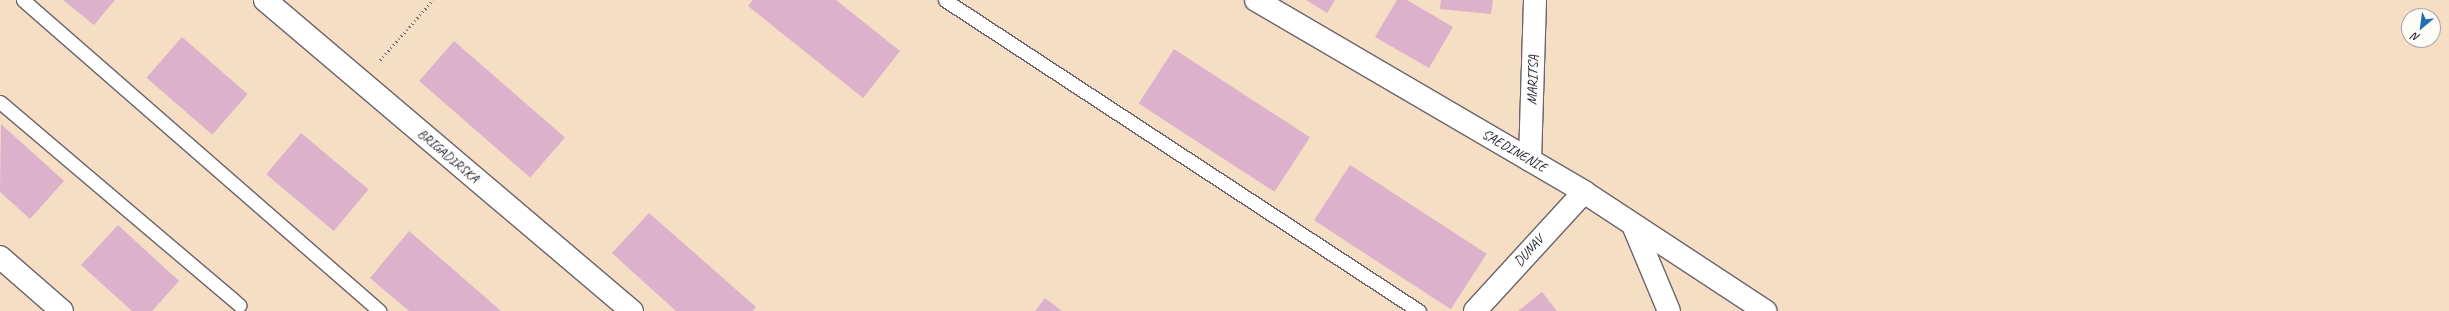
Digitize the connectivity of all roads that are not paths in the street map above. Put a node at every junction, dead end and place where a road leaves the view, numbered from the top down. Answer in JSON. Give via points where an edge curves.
{"nodes":[{"id":1,"x":23,"y":0,"type":"edge"},
{"id":2,"x":265,"y":0,"type":"edge"},
{"id":3,"x":945,"y":0,"type":"edge"},
{"id":4,"x":1256,"y":0,"type":"edge"},
{"id":5,"x":1535,"y":0,"type":"edge"},
{"id":6,"x":0,"y":102,"type":"edge"},
{"id":7,"x":1530,"y":160,"type":"junction"},
{"id":8,"x":1584,"y":192,"type":"junction"},
{"id":9,"x":1633,"y":224,"type":"junction"},
{"id":10,"x":0,"y":257,"type":"edge"},
{"id":11,"x":239,"y":305,"type":"dead end"},
{"id":12,"x":62,"y":311,"type":"edge"},
{"id":13,"x":380,"y":311,"type":"edge"},
{"id":14,"x":632,"y":311,"type":"edge"},
{"id":15,"x":1419,"y":311,"type":"edge"},
{"id":16,"x":1475,"y":311,"type":"edge"},
{"id":17,"x":1669,"y":311,"type":"edge"},
{"id":18,"x":1765,"y":311,"type":"edge"}],
"edges":[{"from":1,"to":13,"type":"lane"},
{"from":2,"to":14,"type":"street","name":"BRIGADIRSKA"},
{"from":3,"to":15,"type":"lane"},
{"from":4,"to":7,"type":"street","name":"SAEDINENIE"},
{"from":5,"to":7,"type":"street","name":"MARITSA"},
{"from":6,"to":11,"type":"lane"},
{"from":7,"to":8,"type":"street","name":"SAEDINENIE"},
{"from":8,"to":9,"type":"street","name":"SAEDINENIE"},
{"from":8,"to":16,"type":"street","name":"DUNAV"},
{"from":9,"to":17,"type":"street"},
{"from":9,"to":18,"type":"street","name":"SAEDINENIE"},
{"from":10,"to":12,"type":"street"}]}
